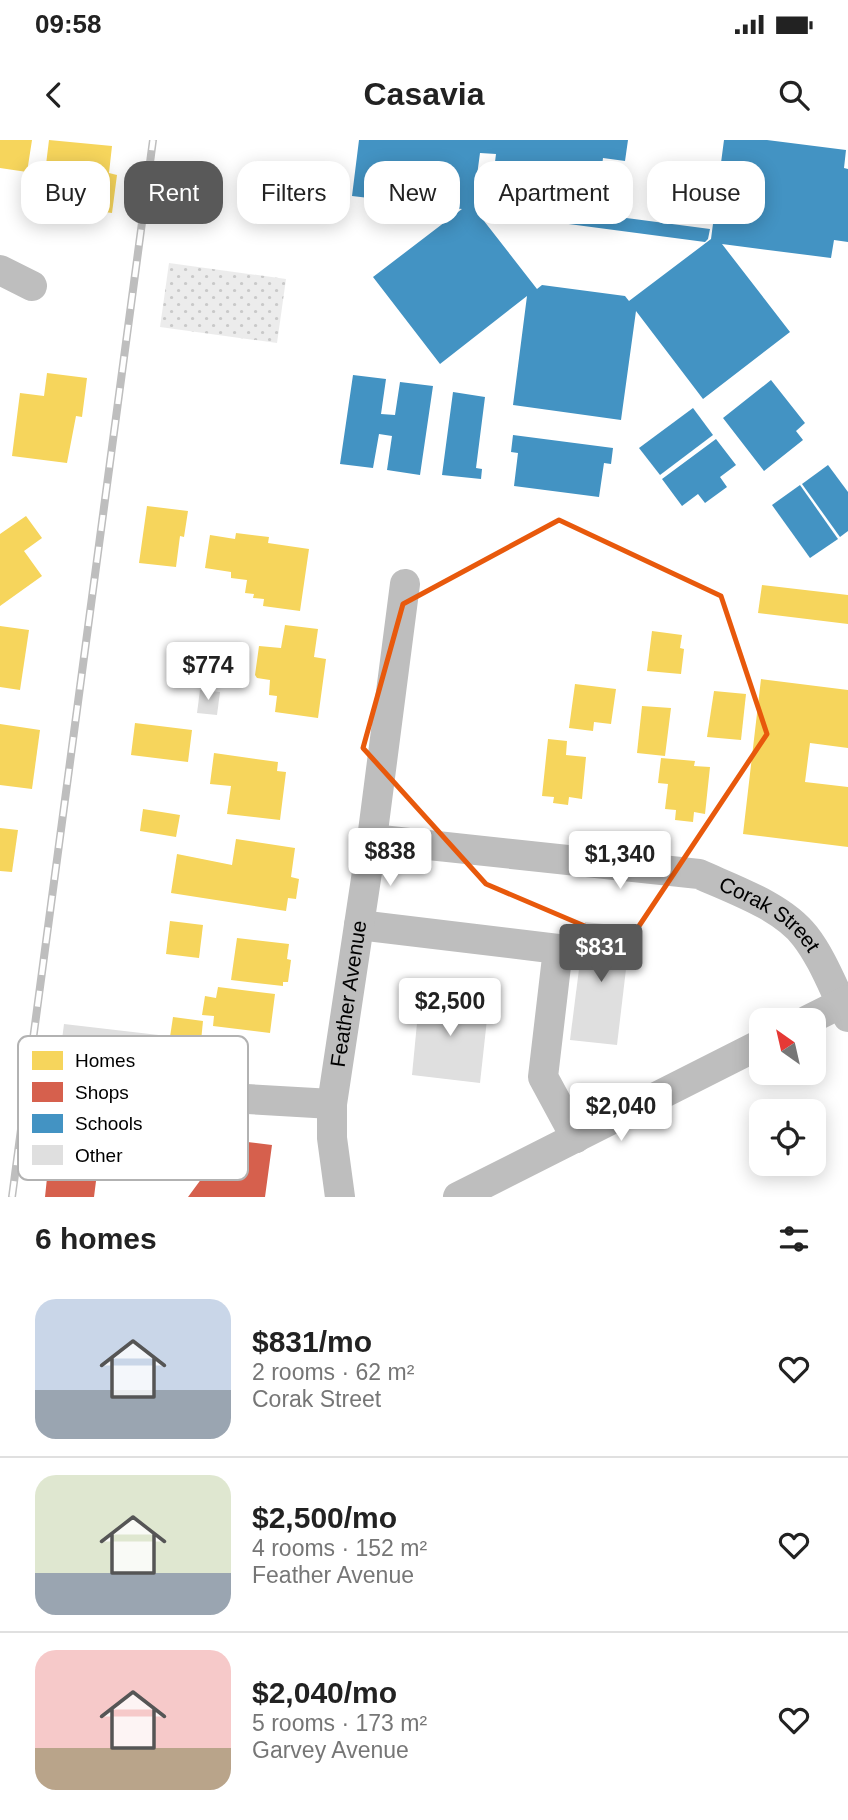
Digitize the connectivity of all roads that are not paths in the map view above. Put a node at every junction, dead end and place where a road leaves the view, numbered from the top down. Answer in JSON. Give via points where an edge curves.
{"nodes":[{"id":1,"x":0,"y":270,"type":"edge"},
{"id":2,"x":32,"y":286,"type":"dead end"},
{"id":3,"x":405,"y":584,"type":"dead end"},
{"id":4,"x":372,"y":839,"type":"junction"},
{"id":5,"x":359,"y":925,"type":"junction"},
{"id":6,"x":846,"y":1007,"type":"edge"},
{"id":7,"x":826,"y":1014,"type":"edge"},
{"id":8,"x":749,"y":1050,"type":"edge"},
{"id":9,"x":248,"y":1099,"type":"edge"},
{"id":10,"x":332,"y":1104,"type":"junction"},
{"id":11,"x":576,"y":1138,"type":"junction"},
{"id":12,"x":340,"y":1197,"type":"edge"},
{"id":13,"x":458,"y":1197,"type":"edge"}],
"edges":[{"from":1,"to":2,"type":"street"},
{"from":3,"to":4,"type":"street","name":"Feather Avenue"},
{"from":4,"to":5,"type":"street","name":"Feather Avenue"},
{"from":4,"to":6,"type":"street","name":"Corak Street","via":[[699,874],[748,896],[805,935]]},
{"from":5,"to":10,"type":"street","name":"Feather Avenue"},
{"from":5,"to":11,"type":"street","via":[[558,949],[543,1077]]},
{"from":6,"to":7,"type":"street"},
{"from":8,"to":11,"type":"street"},
{"from":9,"to":10,"type":"street"},
{"from":10,"to":12,"type":"street","name":"Feather Avenue"},
{"from":11,"to":13,"type":"street"}]}
